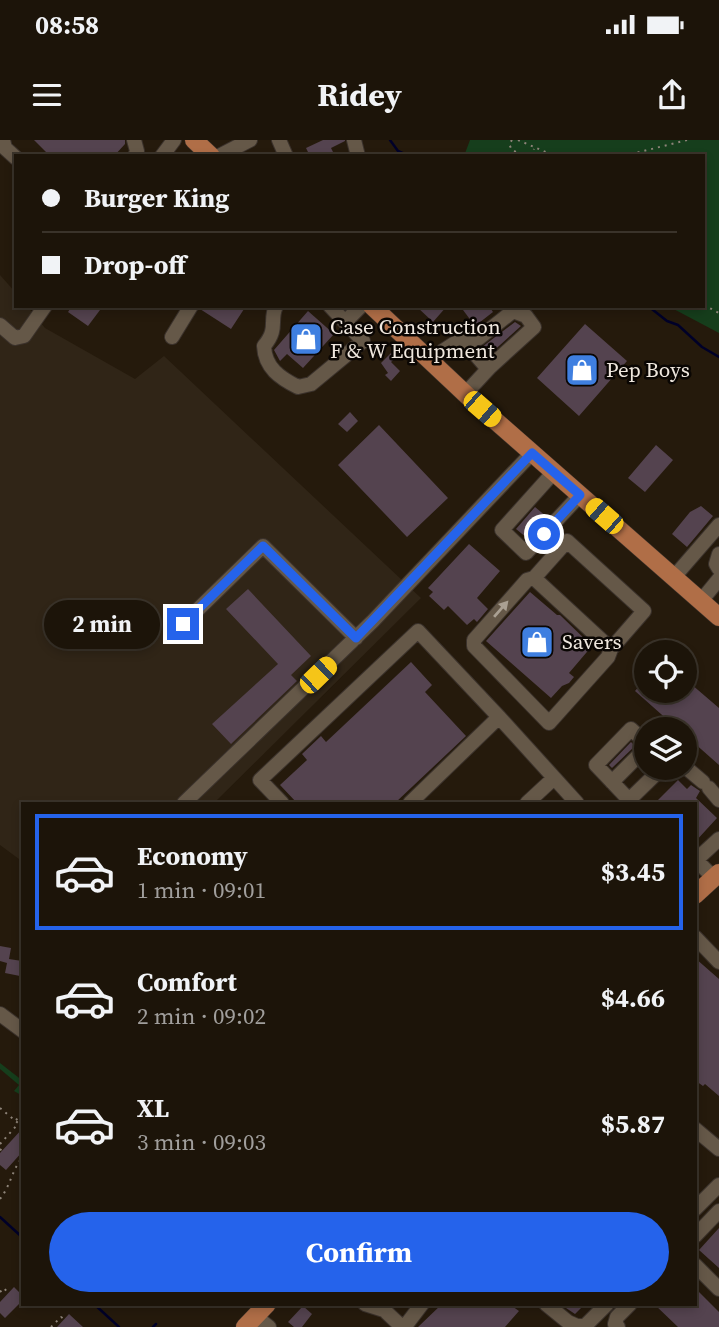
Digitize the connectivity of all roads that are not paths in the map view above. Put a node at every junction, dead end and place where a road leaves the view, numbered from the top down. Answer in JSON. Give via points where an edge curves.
{"nodes":[{"id":1,"x":4,"y":140,"type":"edge"},
{"id":2,"x":194,"y":140,"type":"edge"},
{"id":3,"x":250,"y":140,"type":"edge"},
{"id":4,"x":209,"y":154,"type":"edge"},
{"id":5,"x":223,"y":154,"type":"edge"},
{"id":6,"x":14,"y":156,"type":"edge"},
{"id":7,"x":44,"y":308,"type":"edge"},
{"id":8,"x":190,"y":308,"type":"edge"},
{"id":9,"x":275,"y":308,"type":"edge"},
{"id":10,"x":332,"y":308,"type":"edge"},
{"id":11,"x":359,"y":308,"type":"edge"},
{"id":12,"x":374,"y":308,"type":"edge"},
{"id":13,"x":345,"y":321,"type":"junction"},
{"id":14,"x":0,"y":325,"type":"edge"},
{"id":15,"x":172,"y":337,"type":"dead end"},
{"id":16,"x":462,"y":339,"type":"junction"},
{"id":17,"x":429,"y":360,"type":"junction"},
{"id":18,"x":488,"y":369,"type":"junction"},
{"id":19,"x":465,"y":394,"type":"junction"},
{"id":20,"x":532,"y":453,"type":"junction"},
{"id":21,"x":554,"y":472,"type":"junction"},
{"id":22,"x":580,"y":495,"type":"junction"},
{"id":23,"x":719,"y":524,"type":"edge"},
{"id":24,"x":719,"y":554,"type":"edge"},
{"id":25,"x":719,"y":569,"type":"edge"},
{"id":26,"x":674,"y":577,"type":"junction"},
{"id":27,"x":534,"y":578,"type":"junction"},
{"id":28,"x":719,"y":579,"type":"edge"},
{"id":29,"x":701,"y":601,"type":"junction"},
{"id":30,"x":719,"y":617,"type":"edge"},
{"id":31,"x":183,"y":624,"type":"dead end"},
{"id":32,"x":356,"y":638,"type":"junction"},
{"id":33,"x":611,"y":649,"type":"junction"},
{"id":34,"x":499,"y":717,"type":"junction"},
{"id":35,"x":634,"y":732,"type":"edge"},
{"id":36,"x":634,"y":759,"type":"edge"},
{"id":37,"x":554,"y":778,"type":"junction"},
{"id":38,"x":697,"y":778,"type":"edge"},
{"id":39,"x":650,"y":780,"type":"edge"},
{"id":40,"x":612,"y":782,"type":"junction"},
{"id":41,"x":711,"y":790,"type":"edge"},
{"id":42,"x":630,"y":801,"type":"edge"},
{"id":43,"x":185,"y":802,"type":"edge"},
{"id":44,"x":281,"y":802,"type":"edge"},
{"id":45,"x":411,"y":802,"type":"edge"},
{"id":46,"x":528,"y":802,"type":"edge"},
{"id":47,"x":576,"y":802,"type":"edge"},
{"id":48,"x":719,"y":839,"type":"edge"},
{"id":49,"x":697,"y":859,"type":"edge"},
{"id":50,"x":697,"y":861,"type":"edge"},
{"id":51,"x":717,"y":876,"type":"edge"},
{"id":52,"x":697,"y":893,"type":"edge"},
{"id":53,"x":697,"y":939,"type":"edge"},
{"id":54,"x":719,"y":962,"type":"edge"},
{"id":55,"x":0,"y":1014,"type":"edge"},
{"id":56,"x":21,"y":1030,"type":"edge"},
{"id":57,"x":697,"y":1131,"type":"edge"},
{"id":58,"x":719,"y":1149,"type":"edge"},
{"id":59,"x":719,"y":1185,"type":"edge"},
{"id":60,"x":697,"y":1207,"type":"edge"},
{"id":61,"x":719,"y":1211,"type":"edge"},
{"id":62,"x":697,"y":1234,"type":"edge"},
{"id":63,"x":697,"y":1267,"type":"edge"},
{"id":64,"x":719,"y":1289,"type":"edge"},
{"id":65,"x":371,"y":1306,"type":"edge"},
{"id":66,"x":420,"y":1306,"type":"edge"},
{"id":67,"x":549,"y":1306,"type":"edge"},
{"id":68,"x":605,"y":1306,"type":"edge"},
{"id":69,"x":628,"y":1306,"type":"edge"},
{"id":70,"x":618,"y":1327,"type":"edge"}],
"edges":[{"from":1,"to":6,"type":"street"},
{"from":2,"to":4,"type":"main road"},
{"from":3,"to":5,"type":"street"},
{"from":7,"to":14,"type":"street","via":[[24,337],[15,338]]},
{"from":8,"to":15,"type":"street"},
{"from":9,"to":13,"type":"street","via":[[264,358],[272,370],[298,387],[311,384],[363,341]]},
{"from":10,"to":13,"type":"street"},
{"from":11,"to":13,"type":"street"},
{"from":12,"to":17,"type":"main road"},
{"from":16,"to":17,"type":"street"},
{"from":16,"to":18,"type":"street"},
{"from":16,"to":18,"type":"street","via":[[479,338],[513,311],[526,316],[534,327]]},
{"from":17,"to":19,"type":"main road"},
{"from":18,"to":19,"type":"street"},
{"from":19,"to":20,"type":"main road"},
{"from":20,"to":21,"type":"main road"},
{"from":20,"to":32,"type":"street"},
{"from":21,"to":22,"type":"main road"},
{"from":21,"to":22,"type":"street","via":[[502,530],[526,553]]},
{"from":22,"to":26,"type":"main road"},
{"from":23,"to":26,"type":"street"},
{"from":24,"to":25,"type":"street"},
{"from":26,"to":29,"type":"main road"},
{"from":27,"to":33,"type":"street"},
{"from":27,"to":33,"type":"street","via":[[567,541],[634,602],[643,611]]},
{"from":33,"to":27,"type":"street","one_way":true,"via":[[549,723],[474,646],[474,640],[518,590]]},
{"from":28,"to":29,"type":"street"},
{"from":29,"to":30,"type":"main road"},
{"from":31,"to":32,"type":"street","via":[[263,546]]},
{"from":32,"to":43,"type":"street"},
{"from":34,"to":37,"type":"street"},
{"from":34,"to":44,"type":"street","via":[[418,631],[260,780]]},
{"from":34,"to":45,"type":"street"},
{"from":35,"to":40,"type":"street","via":[[631,729],[596,765]]},
{"from":36,"to":40,"type":"street"},
{"from":37,"to":46,"type":"street"},
{"from":37,"to":47,"type":"street"},
{"from":38,"to":41,"type":"street"},
{"from":39,"to":42,"type":"street"},
{"from":40,"to":42,"type":"street"},
{"from":48,"to":49,"type":"street"},
{"from":50,"to":51,"type":"street"},
{"from":51,"to":52,"type":"main road"},
{"from":53,"to":54,"type":"street"},
{"from":55,"to":56,"type":"street"},
{"from":57,"to":58,"type":"street"},
{"from":59,"to":60,"type":"street"},
{"from":61,"to":62,"type":"street"},
{"from":63,"to":64,"type":"street"},
{"from":65,"to":66,"type":"street","via":[[384,1310],[400,1325],[406,1325]]},
{"from":67,"to":68,"type":"street","via":[[577,1326],[585,1326]]},
{"from":69,"to":70,"type":"street","via":[[617,1317]]}]}
